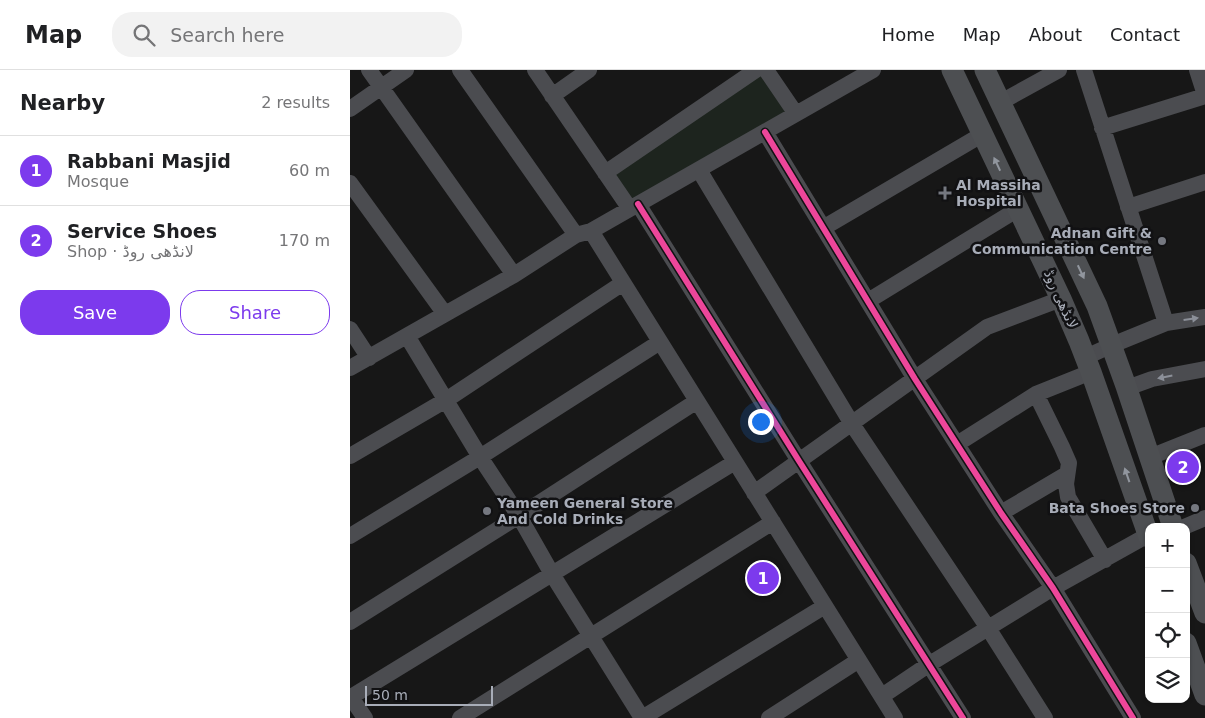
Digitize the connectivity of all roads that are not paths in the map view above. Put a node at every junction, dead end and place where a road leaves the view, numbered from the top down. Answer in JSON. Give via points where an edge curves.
{"nodes":[{"id":1,"x":369,"y":70,"type":"edge"},
{"id":2,"x":406,"y":70,"type":"edge"},
{"id":3,"x":460,"y":70,"type":"edge"},
{"id":4,"x":535,"y":70,"type":"edge"},
{"id":5,"x":589,"y":70,"type":"edge"},
{"id":6,"x":756,"y":70,"type":"edge"},
{"id":7,"x":766,"y":70,"type":"edge"},
{"id":8,"x":873,"y":70,"type":"edge"},
{"id":9,"x":952,"y":70,"type":"edge"},
{"id":10,"x":985,"y":70,"type":"edge"},
{"id":11,"x":1059,"y":70,"type":"edge"},
{"id":12,"x":1084,"y":70,"type":"edge"},
{"id":13,"x":1197,"y":70,"type":"edge"},
{"id":14,"x":382,"y":88,"type":"junction"},
{"id":15,"x":1205,"y":95,"type":"edge"},
{"id":16,"x":552,"y":96,"type":"junction"},
{"id":17,"x":1001,"y":102,"type":"junction"},
{"id":18,"x":350,"y":110,"type":"edge"},
{"id":19,"x":796,"y":114,"type":"junction"},
{"id":20,"x":1102,"y":128,"type":"junction"},
{"id":21,"x":765,"y":132,"type":"junction"},
{"id":22,"x":982,"y":134,"type":"junction"},
{"id":23,"x":699,"y":170,"type":"junction"},
{"id":24,"x":605,"y":173,"type":"junction"},
{"id":25,"x":1205,"y":182,"type":"edge"},
{"id":26,"x":350,"y":183,"type":"edge"},
{"id":27,"x":634,"y":207,"type":"junction"},
{"id":28,"x":1128,"y":207,"type":"junction"},
{"id":29,"x":1018,"y":208,"type":"junction"},
{"id":30,"x":824,"y":228,"type":"junction"},
{"id":31,"x":584,"y":233,"type":"junction"},
{"id":32,"x":514,"y":275,"type":"junction"},
{"id":33,"x":623,"y":283,"type":"junction"},
{"id":34,"x":1061,"y":298,"type":"junction"},
{"id":35,"x":868,"y":301,"type":"junction"},
{"id":36,"x":445,"y":314,"type":"junction"},
{"id":37,"x":1205,"y":317,"type":"edge"},
{"id":38,"x":1166,"y":323,"type":"junction"},
{"id":39,"x":350,"y":329,"type":"edge"},
{"id":40,"x":407,"y":336,"type":"junction"},
{"id":41,"x":660,"y":342,"type":"junction"},
{"id":42,"x":1112,"y":345,"type":"junction"},
{"id":43,"x":369,"y":358,"type":"junction"},
{"id":44,"x":1088,"y":364,"type":"junction"},
{"id":45,"x":350,"y":368,"type":"edge"},
{"id":46,"x":1205,"y":369,"type":"edge"},
{"id":47,"x":915,"y":378,"type":"junction"},
{"id":48,"x":1127,"y":388,"type":"junction"},
{"id":49,"x":1036,"y":394,"type":"junction"},
{"id":50,"x":446,"y":400,"type":"junction"},
{"id":51,"x":697,"y":401,"type":"junction"},
{"id":52,"x":852,"y":424,"type":"junction"},
{"id":53,"x":1205,"y":435,"type":"edge"},
{"id":54,"x":957,"y":444,"type":"junction"},
{"id":55,"x":350,"y":456,"type":"edge"},
{"id":56,"x":480,"y":457,"type":"junction"},
{"id":57,"x":1150,"y":457,"type":"junction"},
{"id":58,"x":736,"y":462,"type":"junction"},
{"id":59,"x":799,"y":462,"type":"junction"},
{"id":60,"x":1067,"y":474,"type":"junction"},
{"id":61,"x":754,"y":492,"type":"junction"},
{"id":62,"x":1001,"y":513,"type":"junction"},
{"id":63,"x":519,"y":516,"type":"junction"},
{"id":64,"x":1205,"y":518,"type":"edge"},
{"id":65,"x":773,"y":522,"type":"junction"},
{"id":66,"x":1172,"y":523,"type":"edge"},
{"id":67,"x":1190,"y":524,"type":"edge"},
{"id":68,"x":1145,"y":527,"type":"edge"},
{"id":69,"x":350,"y":536,"type":"edge"},
{"id":70,"x":1145,"y":538,"type":"edge"},
{"id":71,"x":1104,"y":560,"type":"junction"},
{"id":72,"x":1188,"y":568,"type":"edge"},
{"id":73,"x":552,"y":574,"type":"junction"},
{"id":74,"x":1053,"y":588,"type":"junction"},
{"id":75,"x":1203,"y":602,"type":"edge"},
{"id":76,"x":825,"y":606,"type":"junction"},
{"id":77,"x":350,"y":622,"type":"edge"},
{"id":78,"x":988,"y":628,"type":"junction"},
{"id":79,"x":592,"y":636,"type":"junction"},
{"id":80,"x":1190,"y":654,"type":"edge"},
{"id":81,"x":859,"y":660,"type":"junction"},
{"id":82,"x":928,"y":665,"type":"junction"},
{"id":83,"x":1205,"y":695,"type":"edge"},
{"id":84,"x":882,"y":696,"type":"junction"},
{"id":85,"x":350,"y":697,"type":"edge"},
{"id":86,"x":365,"y":718,"type":"edge"},
{"id":87,"x":460,"y":718,"type":"edge"},
{"id":88,"x":642,"y":718,"type":"edge"},
{"id":89,"x":768,"y":718,"type":"edge"},
{"id":90,"x":895,"y":718,"type":"edge"},
{"id":91,"x":963,"y":718,"type":"edge"},
{"id":92,"x":1045,"y":718,"type":"edge"},
{"id":93,"x":1133,"y":718,"type":"edge"}],
"edges":[{"from":1,"to":14,"type":"street"},
{"from":2,"to":14,"type":"street"},
{"from":3,"to":31,"type":"street"},
{"from":4,"to":16,"type":"street"},
{"from":5,"to":16,"type":"street"},
{"from":6,"to":24,"type":"street"},
{"from":7,"to":19,"type":"street"},
{"from":8,"to":19,"type":"street"},
{"from":9,"to":22,"type":"main road","name":"لانڈھی روڈ"},
{"from":10,"to":17,"type":"main road","name":"لانڈھی روڈ"},
{"from":11,"to":17,"type":"street"},
{"from":12,"to":20,"type":"street"},
{"from":13,"to":15,"type":"street"},
{"from":14,"to":18,"type":"street"},
{"from":14,"to":32,"type":"street"},
{"from":15,"to":20,"type":"street"},
{"from":16,"to":24,"type":"street"},
{"from":17,"to":42,"type":"main road","name":"لانڈھی روڈ","one_way":true,"via":[[1097,306]]},
{"from":19,"to":21,"type":"street"},
{"from":20,"to":28,"type":"street"},
{"from":21,"to":23,"type":"street"},
{"from":21,"to":30,"type":"street"},
{"from":29,"to":22,"type":"main road","name":"لانڈھی روڈ","one_way":true},
{"from":22,"to":30,"type":"street"},
{"from":23,"to":27,"type":"street"},
{"from":23,"to":52,"type":"street"},
{"from":24,"to":27,"type":"street"},
{"from":25,"to":28,"type":"street"},
{"from":26,"to":36,"type":"street"},
{"from":27,"to":31,"type":"street"},
{"from":27,"to":59,"type":"street"},
{"from":28,"to":38,"type":"street"},
{"from":29,"to":34,"type":"main road","name":"لانڈھی روڈ"},
{"from":29,"to":35,"type":"street"},
{"from":30,"to":35,"type":"street"},
{"from":31,"to":32,"type":"street"},
{"from":31,"to":33,"type":"street"},
{"from":32,"to":36,"type":"street"},
{"from":33,"to":41,"type":"street"},
{"from":33,"to":50,"type":"street"},
{"from":34,"to":44,"type":"main road","name":"لانڈھی روڈ"},
{"from":34,"to":47,"type":"street","via":[[987,327]]},
{"from":35,"to":47,"type":"street"},
{"from":36,"to":40,"type":"street"},
{"from":38,"to":37,"type":"street","one_way":true},
{"from":38,"to":42,"type":"street"},
{"from":39,"to":43,"type":"street"},
{"from":40,"to":43,"type":"street"},
{"from":40,"to":50,"type":"street"},
{"from":41,"to":51,"type":"street"},
{"from":41,"to":56,"type":"street"},
{"from":42,"to":44,"type":"street"},
{"from":42,"to":48,"type":"main road","name":"لانڈھی روڈ"},
{"from":43,"to":45,"type":"street"},
{"from":44,"to":49,"type":"street"},
{"from":68,"to":44,"type":"main road","name":"لانڈھی روڈ","one_way":true},
{"from":46,"to":48,"type":"street","one_way":true,"via":[[1152,379]]},
{"from":47,"to":52,"type":"street"},
{"from":47,"to":54,"type":"street"},
{"from":48,"to":57,"type":"main road","name":"لانڈھی روڈ"},
{"from":49,"to":54,"type":"street"},
{"from":49,"to":60,"type":"street","via":[[1066,454],[1069,463]]},
{"from":50,"to":55,"type":"street"},
{"from":50,"to":56,"type":"street"},
{"from":51,"to":58,"type":"street"},
{"from":51,"to":63,"type":"street"},
{"from":52,"to":59,"type":"street"},
{"from":52,"to":78,"type":"street"},
{"from":53,"to":57,"type":"street"},
{"from":54,"to":62,"type":"street"},
{"from":56,"to":63,"type":"street"},
{"from":56,"to":69,"type":"street"},
{"from":57,"to":66,"type":"main road","name":"لانڈھی روڈ"},
{"from":58,"to":61,"type":"street"},
{"from":58,"to":73,"type":"street"},
{"from":59,"to":61,"type":"street"},
{"from":59,"to":82,"type":"street"},
{"from":60,"to":62,"type":"street"},
{"from":60,"to":71,"type":"street","via":[[1068,497]]},
{"from":61,"to":65,"type":"street"},
{"from":62,"to":74,"type":"street"},
{"from":63,"to":73,"type":"street"},
{"from":63,"to":77,"type":"street"},
{"from":64,"to":67,"type":"street"},
{"from":65,"to":76,"type":"street"},
{"from":65,"to":79,"type":"street"},
{"from":70,"to":71,"type":"street"},
{"from":71,"to":74,"type":"street"},
{"from":72,"to":75,"type":"main road"},
{"from":73,"to":79,"type":"street"},
{"from":73,"to":85,"type":"street"},
{"from":74,"to":78,"type":"street"},
{"from":74,"to":93,"type":"street"},
{"from":76,"to":81,"type":"street"},
{"from":76,"to":88,"type":"street"},
{"from":78,"to":82,"type":"street"},
{"from":78,"to":92,"type":"street"},
{"from":79,"to":87,"type":"street"},
{"from":79,"to":88,"type":"street"},
{"from":80,"to":83,"type":"main road"},
{"from":81,"to":84,"type":"street"},
{"from":81,"to":89,"type":"street"},
{"from":82,"to":84,"type":"street"},
{"from":82,"to":91,"type":"street"},
{"from":84,"to":90,"type":"street"},
{"from":85,"to":86,"type":"street"}]}
